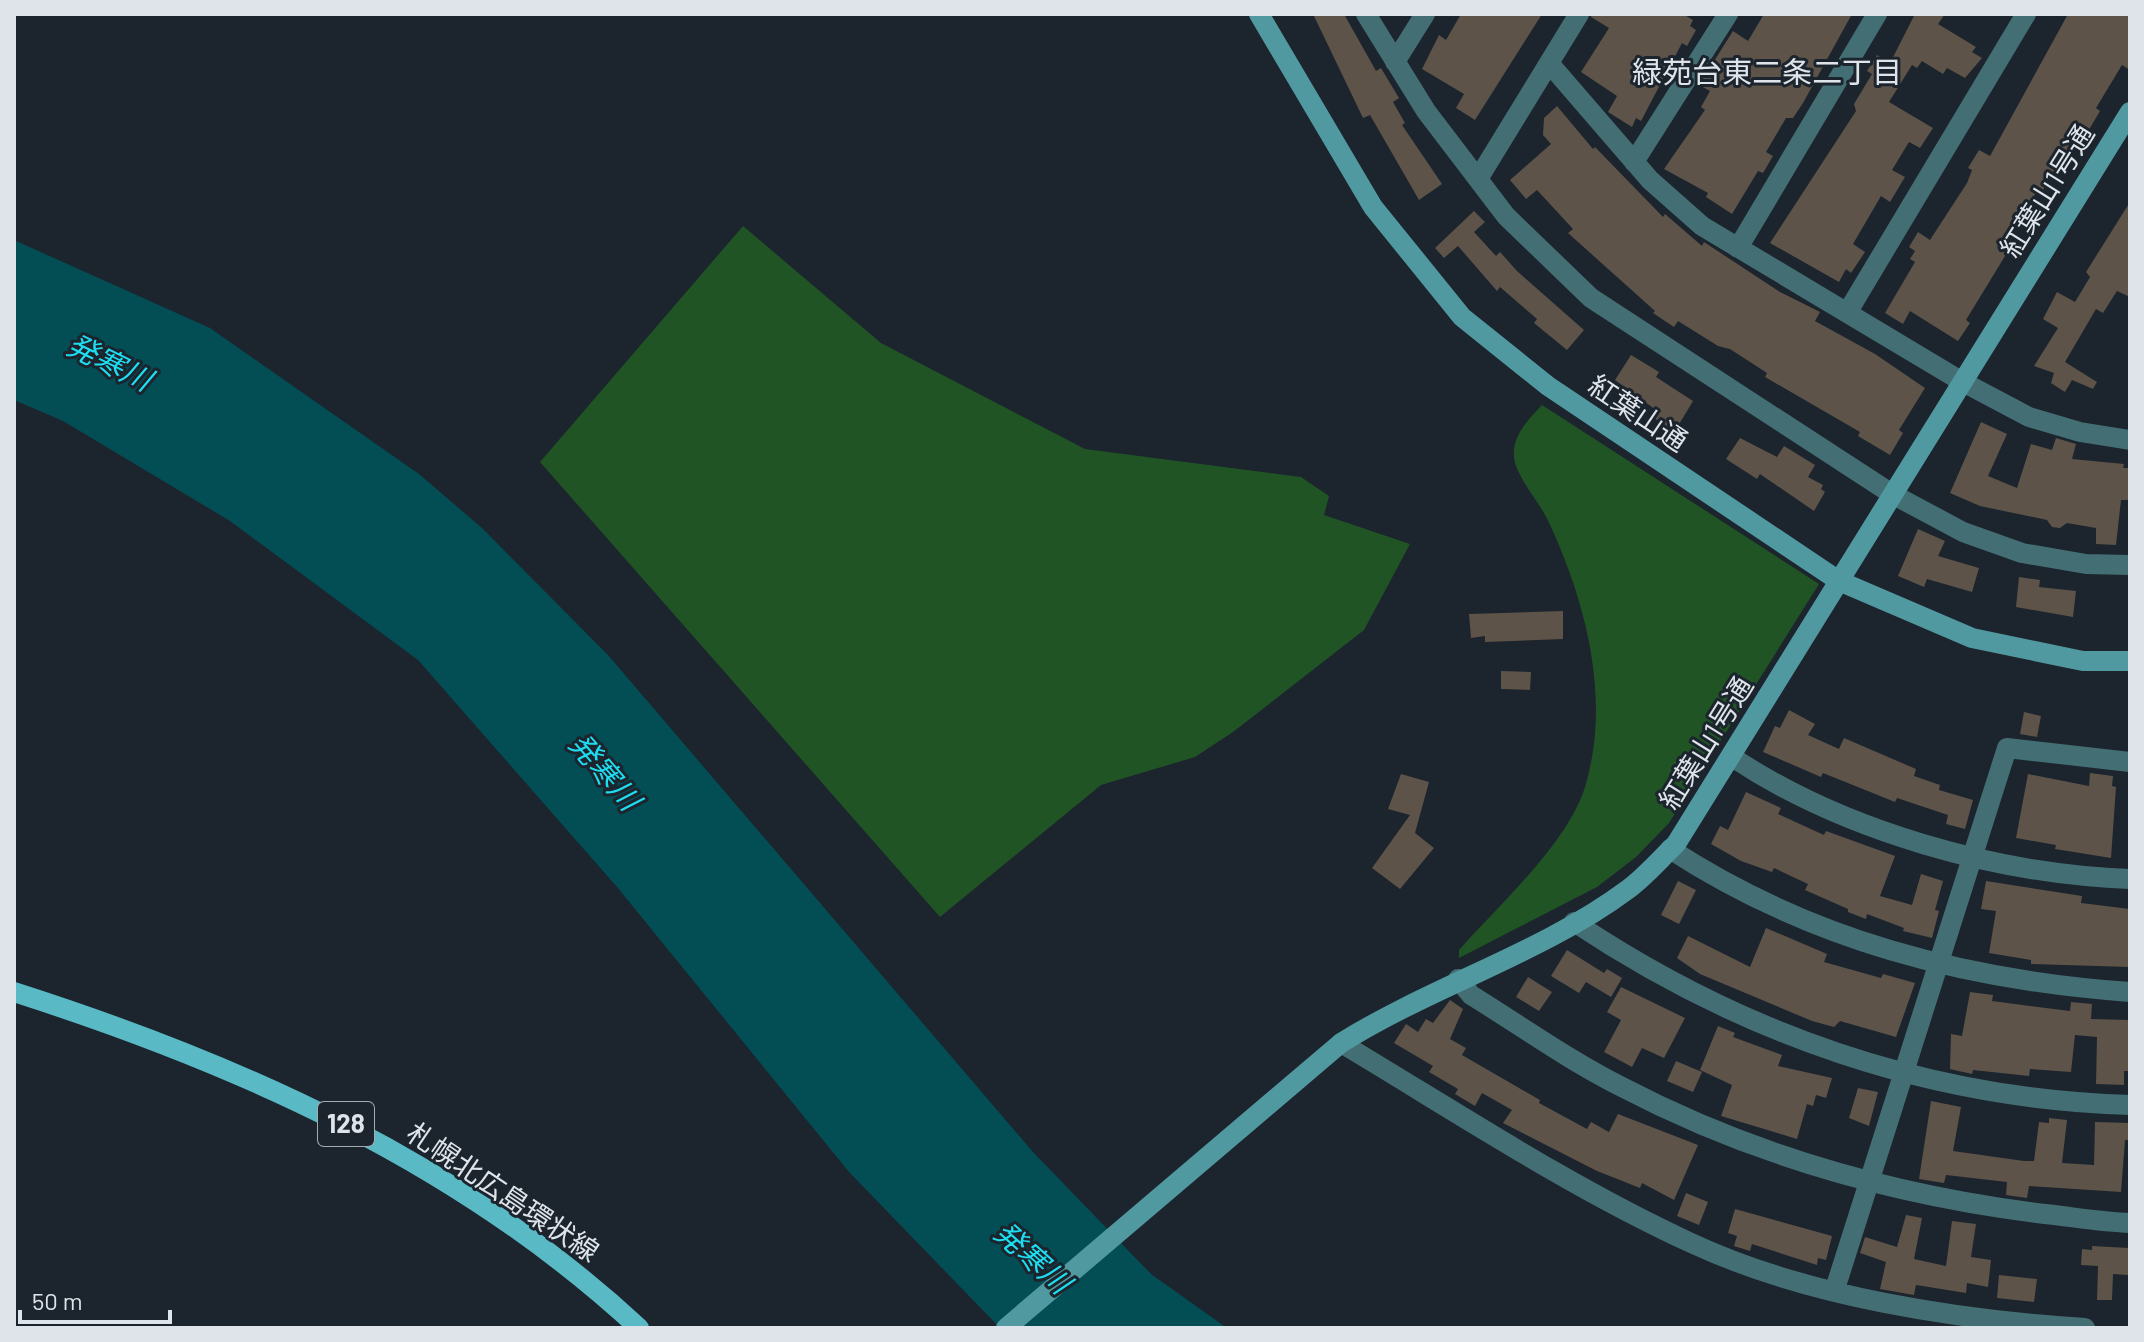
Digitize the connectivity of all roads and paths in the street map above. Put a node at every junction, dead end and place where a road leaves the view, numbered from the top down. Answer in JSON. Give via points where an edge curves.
{"nodes":[{"id":1,"x":1259,"y":14,"type":"edge"},
{"id":2,"x":1366,"y":14,"type":"edge"},
{"id":3,"x":1425,"y":14,"type":"edge"},
{"id":4,"x":1579,"y":14,"type":"edge"},
{"id":5,"x":1728,"y":14,"type":"edge"},
{"id":6,"x":1877,"y":14,"type":"edge"},
{"id":7,"x":2026,"y":14,"type":"edge"},
{"id":8,"x":1395,"y":62,"type":"junction"},
{"id":9,"x":1549,"y":63,"type":"junction"},
{"id":10,"x":2130,"y":112,"type":"edge"},
{"id":11,"x":1634,"y":162,"type":"junction"},
{"id":12,"x":1478,"y":179,"type":"junction"},
{"id":13,"x":1738,"y":248,"type":"junction"},
{"id":14,"x":1847,"y":313,"type":"junction"},
{"id":15,"x":1961,"y":381,"type":"junction"},
{"id":16,"x":2130,"y":440,"type":"edge"},
{"id":17,"x":1892,"y":494,"type":"junction"},
{"id":18,"x":2130,"y":565,"type":"edge"},
{"id":19,"x":1839,"y":581,"type":"junction"},
{"id":20,"x":2130,"y":661,"type":"edge"},
{"id":21,"x":1732,"y":757,"type":"junction"},
{"id":22,"x":2130,"y":762,"type":"edge"},
{"id":23,"x":1670,"y":849,"type":"junction"},
{"id":24,"x":1973,"y":857,"type":"junction"},
{"id":25,"x":2130,"y":879,"type":"edge"},
{"id":26,"x":1574,"y":922,"type":"junction"},
{"id":27,"x":1938,"y":962,"type":"junction"},
{"id":28,"x":1458,"y":979,"type":"junction"},
{"id":29,"x":14,"y":992,"type":"edge"},
{"id":30,"x":2130,"y":992,"type":"edge"},
{"id":31,"x":1341,"y":1043,"type":"junction"},
{"id":32,"x":1902,"y":1073,"type":"junction"},
{"id":33,"x":2130,"y":1105,"type":"edge"},
{"id":34,"x":1869,"y":1182,"type":"junction"},
{"id":35,"x":2130,"y":1223,"type":"edge"},
{"id":36,"x":1835,"y":1289,"type":"junction"},
{"id":37,"x":639,"y":1328,"type":"edge"},
{"id":38,"x":1006,"y":1328,"type":"edge"},
{"id":39,"x":2085,"y":1328,"type":"edge"}],
"edges":[{"from":1,"to":19,"type":"street","name":"紅葉山通","via":[[1373,207],[1462,317],[1548,386]]},
{"from":2,"to":8,"type":"street"},
{"from":3,"to":8,"type":"street"},
{"from":4,"to":9,"type":"street"},
{"from":5,"to":11,"type":"street"},
{"from":6,"to":13,"type":"street"},
{"from":7,"to":14,"type":"street"},
{"from":8,"to":12,"type":"street"},
{"from":9,"to":11,"type":"street"},
{"from":9,"to":12,"type":"street"},
{"from":10,"to":15,"type":"street","name":"紅葉山1号通"},
{"from":11,"to":13,"type":"street","via":[[1702,226]]},
{"from":12,"to":17,"type":"street","via":[[1506,216],[1591,298]]},
{"from":13,"to":14,"type":"street"},
{"from":14,"to":15,"type":"street"},
{"from":15,"to":16,"type":"street","via":[[2029,417]]},
{"from":15,"to":17,"type":"street","name":"紅葉山1号通"},
{"from":17,"to":18,"type":"street","via":[[1963,532],[2022,553]]},
{"from":17,"to":19,"type":"street","name":"紅葉山1号通"},
{"from":19,"to":20,"type":"street","name":"紅葉山通","via":[[1972,638],[2083,661]]},
{"from":19,"to":21,"type":"street","name":"紅葉山1号通"},
{"from":21,"to":23,"type":"street","name":"紅葉山1号通"},
{"from":21,"to":24,"type":"street","via":[[1773,785],[1826,809]]},
{"from":22,"to":24,"type":"street","via":[[2007,748]]},
{"from":23,"to":26,"type":"street","name":"紅葉山1号通","via":[[1628,889]]},
{"from":23,"to":27,"type":"street","via":[[1728,887],[1787,915],[1854,941]]},
{"from":24,"to":25,"type":"street","via":[[2093,878]]},
{"from":24,"to":27,"type":"street"},
{"from":26,"to":28,"type":"street","name":"紅葉山1号通"},
{"from":26,"to":32,"type":"street","via":[[1652,973],[1728,1010],[1803,1042]]},
{"from":27,"to":30,"type":"street","via":[[2015,981]]},
{"from":27,"to":32,"type":"street"},
{"from":28,"to":31,"type":"street","name":"紅葉山1号通"},
{"from":28,"to":34,"type":"street","via":[[1471,995],[1619,1086],[1783,1158]]},
{"from":29,"to":37,"type":"main road","name":"札幌北広島環状線","number":"128","via":[[233,1070],[361,1132],[492,1212]]},
{"from":31,"to":36,"type":"street","via":[[1510,1145],[1691,1243]]},
{"from":31,"to":38,"type":"street","name":"紅葉山1号通"},
{"from":32,"to":33,"type":"street","via":[[2006,1096]]},
{"from":32,"to":34,"type":"street"},
{"from":34,"to":35,"type":"street","via":[[1990,1207]]},
{"from":34,"to":36,"type":"street"},
{"from":36,"to":39,"type":"street","via":[[1894,1305],[2013,1324]]}]}
